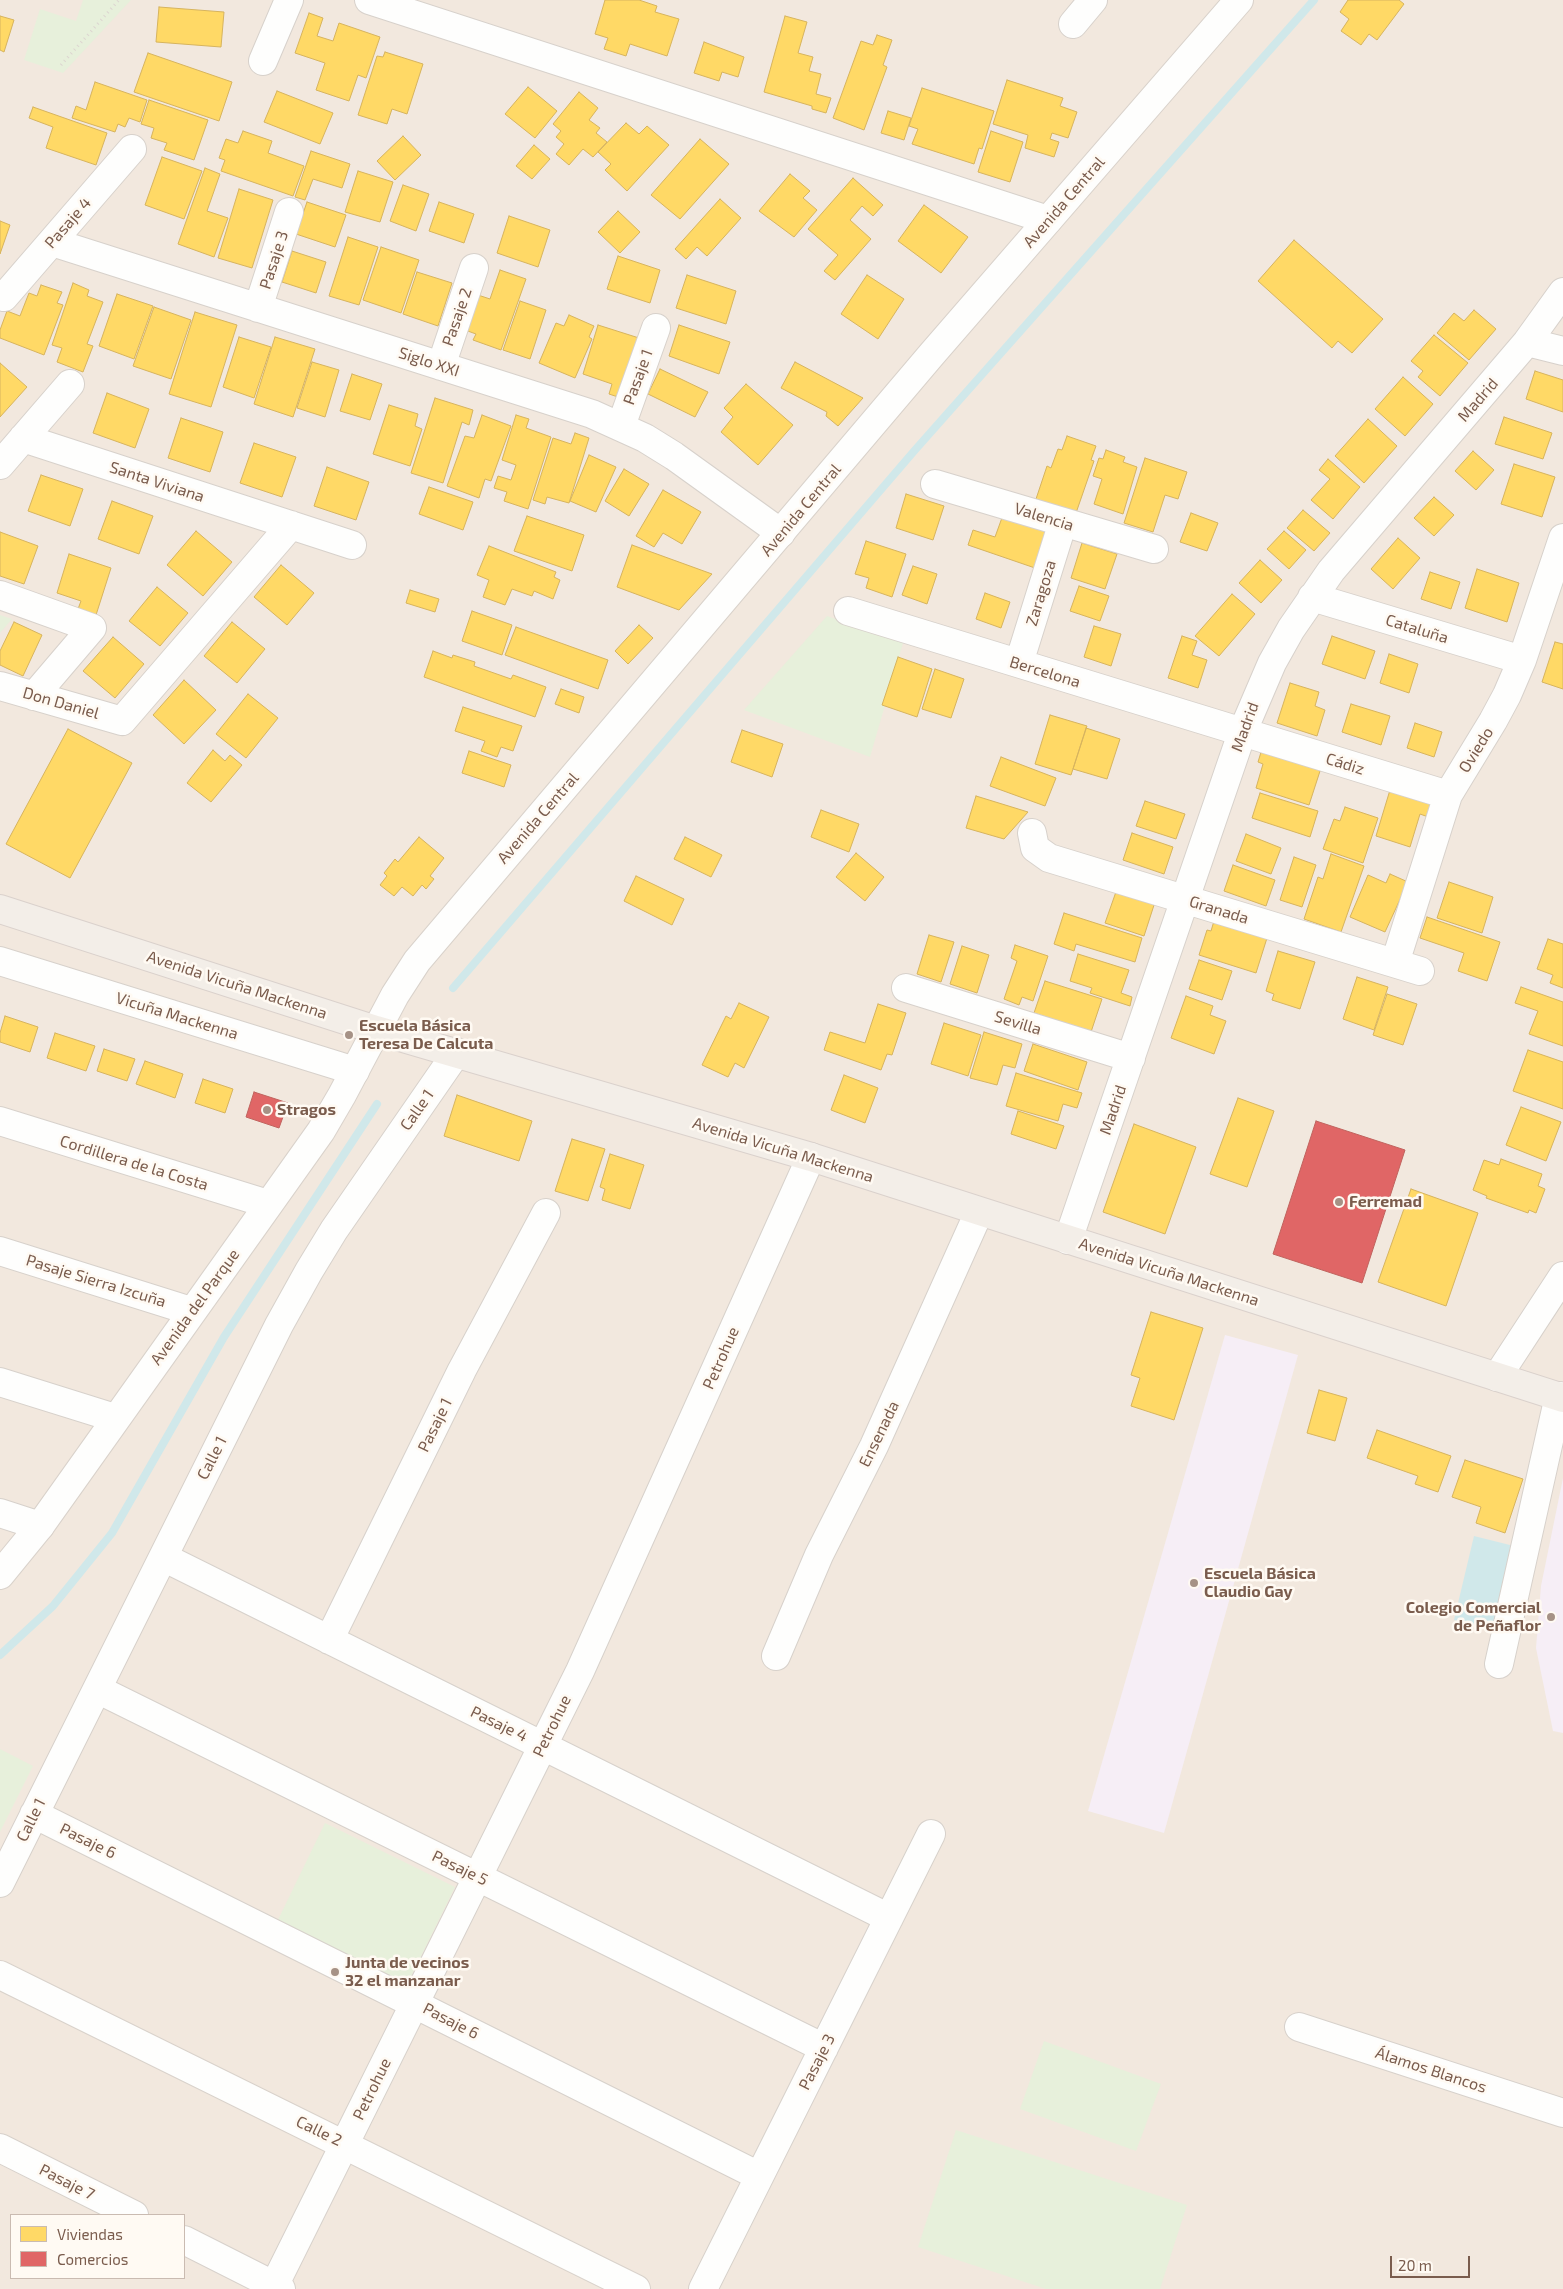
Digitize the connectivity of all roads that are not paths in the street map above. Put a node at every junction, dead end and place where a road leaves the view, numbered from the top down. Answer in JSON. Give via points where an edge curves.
{"nodes":[{"id":1,"x":288,"y":0,"type":"edge"},
{"id":2,"x":368,"y":0,"type":"edge"},
{"id":3,"x":1093,"y":0,"type":"edge"},
{"id":4,"x":1239,"y":0,"type":"edge"},
{"id":5,"x":1073,"y":24,"type":"dead end"},
{"id":6,"x":263,"y":62,"type":"dead end"},
{"id":7,"x":132,"y":149,"type":"dead end"},
{"id":8,"x":289,"y":212,"type":"dead end"},
{"id":9,"x":1048,"y":220,"type":"junction"},
{"id":10,"x":52,"y":242,"type":"junction"},
{"id":11,"x":474,"y":268,"type":"dead end"},
{"id":12,"x":1563,"y":292,"type":"edge"},
{"id":13,"x":4,"y":297,"type":"dead end"},
{"id":14,"x":258,"y":308,"type":"junction"},
{"id":15,"x":656,"y":328,"type":"dead end"},
{"id":16,"x":1527,"y":342,"type":"junction"},
{"id":17,"x":1563,"y":352,"type":"edge"},
{"id":18,"x":441,"y":366,"type":"junction"},
{"id":19,"x":70,"y":384,"type":"dead end"},
{"id":20,"x":621,"y":426,"type":"junction"},
{"id":21,"x":23,"y":438,"type":"junction"},
{"id":22,"x":0,"y":465,"type":"edge"},
{"id":23,"x":935,"y":484,"type":"dead end"},
{"id":24,"x":1063,"y":522,"type":"junction"},
{"id":25,"x":291,"y":525,"type":"junction"},
{"id":26,"x":781,"y":533,"type":"junction"},
{"id":27,"x":1563,"y":538,"type":"edge"},
{"id":28,"x":352,"y":545,"type":"dead end"},
{"id":29,"x":1154,"y":550,"type":"dead end"},
{"id":30,"x":0,"y":595,"type":"edge"},
{"id":31,"x":1312,"y":597,"type":"junction"},
{"id":32,"x":848,"y":611,"type":"dead end"},
{"id":33,"x":1522,"y":660,"type":"junction"},
{"id":34,"x":1019,"y":663,"type":"junction"},
{"id":35,"x":0,"y":686,"type":"edge"},
{"id":36,"x":34,"y":696,"type":"junction"},
{"id":37,"x":1242,"y":733,"type":"junction"},
{"id":38,"x":1448,"y":795,"type":"junction"},
{"id":39,"x":1032,"y":833,"type":"dead end"},
{"id":40,"x":1185,"y":900,"type":"junction"},
{"id":41,"x":0,"y":909,"type":"edge"},
{"id":42,"x":0,"y":961,"type":"edge"},
{"id":43,"x":1408,"y":967,"type":"joint"},
{"id":44,"x":906,"y":988,"type":"dead end"},
{"id":45,"x":376,"y":1030,"type":"junction"},
{"id":46,"x":457,"y":1052,"type":"junction"},
{"id":47,"x":1131,"y":1058,"type":"junction"},
{"id":48,"x":355,"y":1071,"type":"junction"},
{"id":49,"x":0,"y":1121,"type":"edge"},
{"id":50,"x":811,"y":1157,"type":"junction"},
{"id":51,"x":268,"y":1204,"type":"junction"},
{"id":52,"x":979,"y":1212,"type":"junction"},
{"id":53,"x":546,"y":1213,"type":"dead end"},
{"id":54,"x":1068,"y":1240,"type":"junction"},
{"id":55,"x":0,"y":1251,"type":"edge"},
{"id":56,"x":1563,"y":1276,"type":"edge"},
{"id":57,"x":191,"y":1311,"type":"junction"},
{"id":58,"x":1497,"y":1377,"type":"junction"},
{"id":59,"x":0,"y":1382,"type":"edge"},
{"id":60,"x":1561,"y":1397,"type":"edge"},
{"id":61,"x":115,"y":1418,"type":"junction"},
{"id":62,"x":0,"y":1513,"type":"edge"},
{"id":63,"x":40,"y":1526,"type":"junction"},
{"id":64,"x":163,"y":1557,"type":"junction"},
{"id":65,"x":0,"y":1575,"type":"edge"},
{"id":66,"x":330,"y":1640,"type":"junction"},
{"id":67,"x":776,"y":1656,"type":"dead end"},
{"id":68,"x":1500,"y":1664,"type":"dead end"},
{"id":69,"x":97,"y":1689,"type":"junction"},
{"id":70,"x":542,"y":1746,"type":"junction"},
{"id":71,"x":34,"y":1814,"type":"junction"},
{"id":72,"x":931,"y":1834,"type":"dead end"},
{"id":73,"x":478,"y":1877,"type":"junction"},
{"id":74,"x":0,"y":1883,"type":"edge"},
{"id":75,"x":889,"y":1918,"type":"junction"},
{"id":76,"x":0,"y":1975,"type":"edge"},
{"id":77,"x":414,"y":2003,"type":"junction"},
{"id":78,"x":1299,"y":2027,"type":"dead end"},
{"id":79,"x":824,"y":2048,"type":"junction"},
{"id":80,"x":1563,"y":2113,"type":"edge"},
{"id":81,"x":344,"y":2144,"type":"junction"},
{"id":82,"x":0,"y":2148,"type":"edge"},
{"id":83,"x":760,"y":2176,"type":"junction"},
{"id":84,"x":132,"y":2214,"type":"edge"},
{"id":85,"x":185,"y":2240,"type":"edge"},
{"id":86,"x":278,"y":2287,"type":"edge"},
{"id":87,"x":636,"y":2289,"type":"edge"},
{"id":88,"x":703,"y":2289,"type":"edge"}],
"edges":[{"from":1,"to":6,"type":"street"},
{"from":2,"to":9,"type":"street"},
{"from":3,"to":5,"type":"street"},
{"from":4,"to":9,"type":"street","name":"Avenida Central"},
{"from":7,"to":10,"type":"street","name":"Pasaje 4"},
{"from":8,"to":14,"type":"street","name":"Pasaje 3"},
{"from":9,"to":26,"type":"street","name":"Avenida Central"},
{"from":10,"to":13,"type":"street","name":"Pasaje 4"},
{"from":10,"to":14,"type":"street","name":"Siglo XXI"},
{"from":11,"to":18,"type":"street","name":"Pasaje 2"},
{"from":12,"to":16,"type":"street","name":"Madrid"},
{"from":14,"to":18,"type":"street","name":"Siglo XXI"},
{"from":15,"to":20,"type":"street","name":"Pasaje 1"},
{"from":16,"to":17,"type":"street"},
{"from":16,"to":31,"type":"street","name":"Madrid","via":[[1353,544]]},
{"from":18,"to":20,"type":"street","name":"Siglo XXI"},
{"from":19,"to":21,"type":"street"},
{"from":20,"to":26,"type":"street","name":"Siglo XXI","via":[[674,456]]},
{"from":21,"to":22,"type":"street"},
{"from":21,"to":25,"type":"street","name":"Santa Viviana"},
{"from":23,"to":24,"type":"street","name":"Valencia"},
{"from":24,"to":29,"type":"street","name":"Valencia"},
{"from":24,"to":34,"type":"street","name":"Zaragoza"},
{"from":25,"to":28,"type":"street","name":"Santa Viviana"},
{"from":25,"to":36,"type":"street","name":"Don Daniel","via":[[122,721]]},
{"from":26,"to":45,"type":"street","name":"Avenida Central","via":[[444,928],[404,981]]},
{"from":27,"to":33,"type":"street","name":"Oviedo"},
{"from":30,"to":36,"type":"street","via":[[92,628]]},
{"from":31,"to":33,"type":"street","name":"Cataluña"},
{"from":31,"to":37,"type":"street","name":"Madrid","via":[[1272,663]]},
{"from":32,"to":34,"type":"street","name":"Bercelona"},
{"from":33,"to":38,"type":"street","name":"Oviedo","via":[[1493,721]]},
{"from":34,"to":37,"type":"street","name":"Bercelona"},
{"from":35,"to":36,"type":"street","name":"Don Daniel"},
{"from":37,"to":38,"type":"street","name":"Cádiz"},
{"from":37,"to":40,"type":"street","name":"Madrid"},
{"from":38,"to":43,"type":"street","name":"Oviedo"},
{"from":39,"to":40,"type":"street","name":"Granada","via":[[1035,848],[1049,858]]},
{"from":40,"to":43,"type":"street","name":"Granada"},
{"from":40,"to":47,"type":"street","name":"Madrid"},
{"from":41,"to":45,"type":"main road","name":"Avenida Vicuña Mackenna"},
{"from":42,"to":48,"type":"street","name":"Vicuña Mackenna"},
{"from":44,"to":47,"type":"street","name":"Sevilla"},
{"from":45,"to":46,"type":"main road","name":"Avenida Vicuña Mackenna"},
{"from":45,"to":48,"type":"street","name":"Avenida del Parque"},
{"from":46,"to":50,"type":"main road","name":"Avenida Vicuña Mackenna"},
{"from":46,"to":64,"type":"street","name":"Calle 1","via":[[309,1271]]},
{"from":47,"to":54,"type":"street","name":"Madrid"},
{"from":48,"to":51,"type":"street","name":"Avenida del Parque","via":[[320,1131]]},
{"from":49,"to":51,"type":"street","name":"Cordillera de la Costa"},
{"from":50,"to":52,"type":"main road","name":"Avenida Vicuña Mackenna"},
{"from":50,"to":70,"type":"street","name":"Petrohue","via":[[595,1637]]},
{"from":51,"to":57,"type":"street","name":"Avenida del Parque"},
{"from":52,"to":54,"type":"main road","name":"Avenida Vicuña Mackenna"},
{"from":52,"to":67,"type":"street","name":"Ensenada","via":[[874,1446],[819,1555]]},
{"from":53,"to":66,"type":"street","name":"Pasaje 1","via":[[462,1370]]},
{"from":54,"to":58,"type":"main road","name":"Avenida Vicuña Mackenna"},
{"from":55,"to":57,"type":"street","name":"Pasaje Sierra Izcuña"},
{"from":56,"to":58,"type":"street"},
{"from":57,"to":61,"type":"street","name":"Avenida del Parque"},
{"from":58,"to":60,"type":"main road","name":"Avenida Vicuña Mackenna"},
{"from":59,"to":61,"type":"street"},
{"from":60,"to":68,"type":"street"},
{"from":61,"to":63,"type":"street","name":"Avenida del Parque"},
{"from":62,"to":63,"type":"street"},
{"from":63,"to":65,"type":"street","name":"Avenida del Parque"},
{"from":64,"to":66,"type":"street","name":"Pasaje 4"},
{"from":64,"to":69,"type":"street","name":"Calle 1"},
{"from":66,"to":70,"type":"street","name":"Pasaje 4"},
{"from":69,"to":71,"type":"street","name":"Calle 1"},
{"from":69,"to":73,"type":"street","name":"Pasaje 5"},
{"from":70,"to":73,"type":"street","name":"Petrohue"},
{"from":70,"to":75,"type":"street","name":"Pasaje 4"},
{"from":71,"to":74,"type":"street","name":"Calle 1"},
{"from":71,"to":77,"type":"street","name":"Pasaje 6"},
{"from":72,"to":75,"type":"street","name":"Pasaje 3"},
{"from":73,"to":77,"type":"street","name":"Petrohue"},
{"from":73,"to":79,"type":"street","name":"Pasaje 5"},
{"from":75,"to":79,"type":"street","name":"Pasaje 3"},
{"from":76,"to":81,"type":"street","name":"Calle 2"},
{"from":77,"to":81,"type":"street","name":"Petrohue"},
{"from":77,"to":83,"type":"street","name":"Pasaje 6"},
{"from":78,"to":80,"type":"street","name":"Álamos Blancos"},
{"from":79,"to":83,"type":"street","name":"Pasaje 3"},
{"from":81,"to":86,"type":"street","name":"Petrohue"},
{"from":81,"to":87,"type":"street","name":"Calle 2"},
{"from":82,"to":84,"type":"street","name":"Pasaje 7"},
{"from":83,"to":88,"type":"street","name":"Pasaje 3"},
{"from":85,"to":86,"type":"street"}]}
